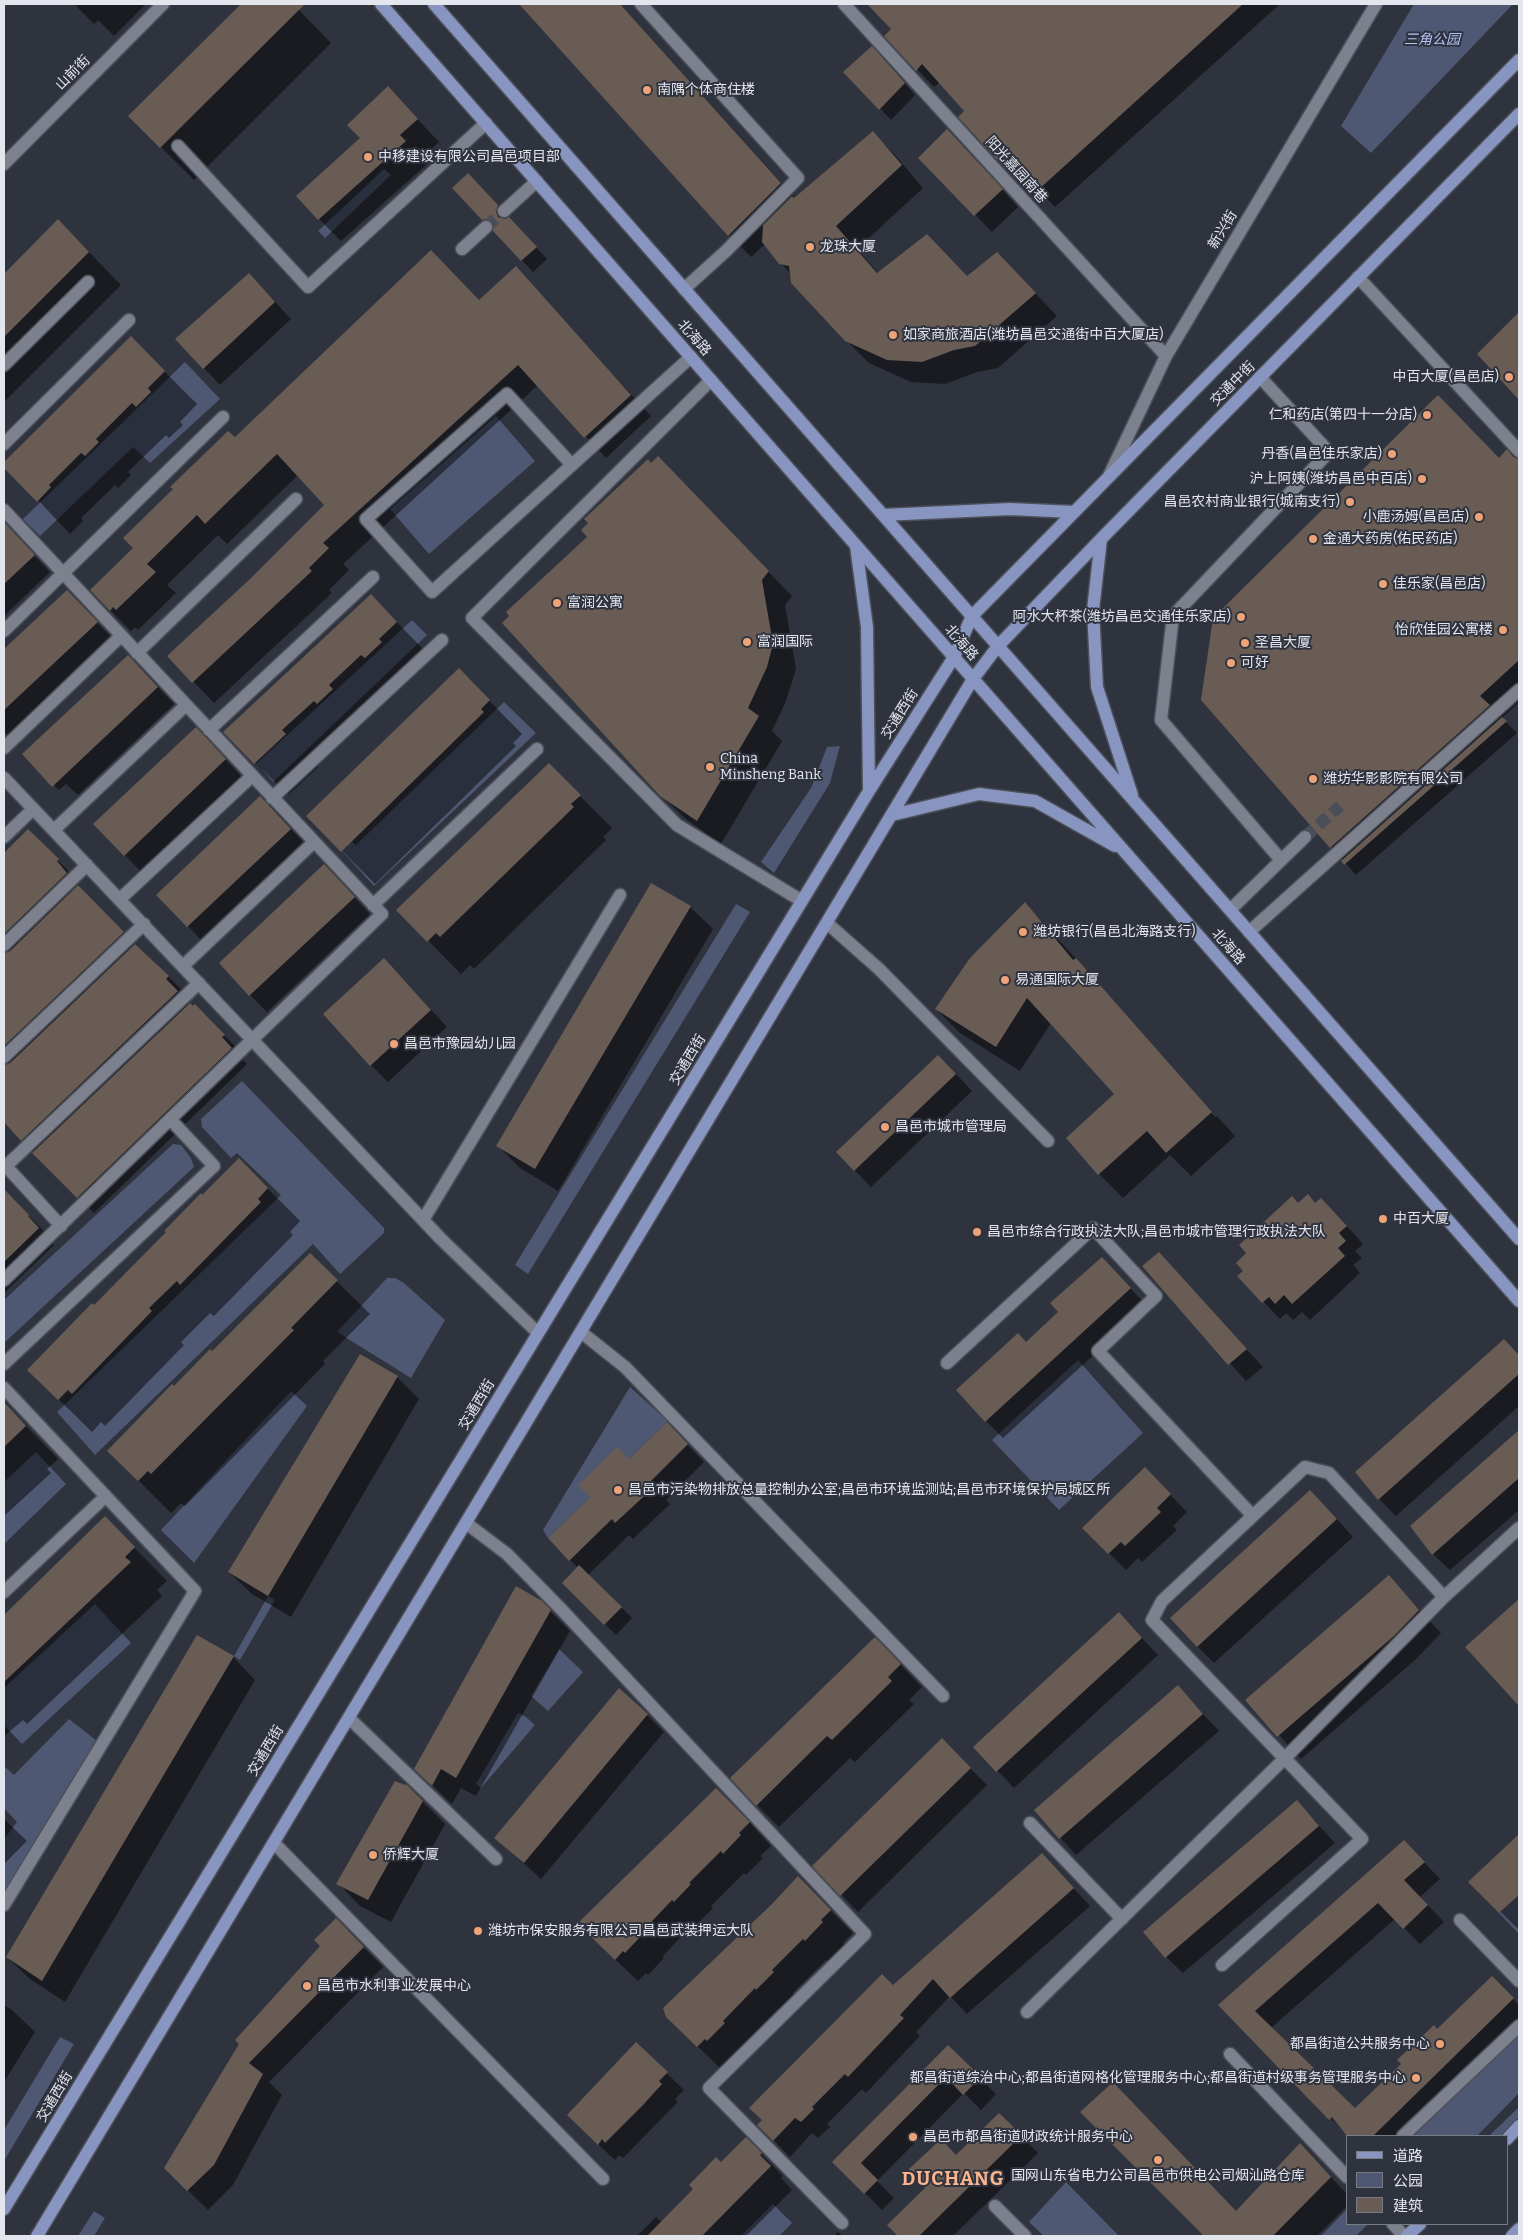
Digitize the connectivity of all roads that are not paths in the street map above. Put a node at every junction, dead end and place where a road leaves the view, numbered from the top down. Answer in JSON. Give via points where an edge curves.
{"nodes":[{"id":1,"x":163,"y":4,"type":"edge"},
{"id":2,"x":381,"y":4,"type":"edge"},
{"id":3,"x":434,"y":4,"type":"edge"},
{"id":4,"x":641,"y":4,"type":"edge"},
{"id":5,"x":844,"y":4,"type":"edge"},
{"id":6,"x":1376,"y":4,"type":"edge"},
{"id":7,"x":1519,"y":60,"type":"edge"},
{"id":8,"x":1519,"y":114,"type":"edge"},
{"id":9,"x":486,"y":123,"type":"junction"},
{"id":10,"x":178,"y":146,"type":"dead end"},
{"id":11,"x":4,"y":164,"type":"edge"},
{"id":12,"x":537,"y":181,"type":"junction"},
{"id":13,"x":504,"y":210,"type":"tunnel mouth"},
{"id":14,"x":486,"y":227,"type":"tunnel mouth"},
{"id":15,"x":462,"y":249,"type":"dead end"},
{"id":16,"x":1358,"y":277,"type":"junction"},
{"id":17,"x":88,"y":282,"type":"dead end"},
{"id":18,"x":684,"y":289,"type":"junction"},
{"id":19,"x":129,"y":320,"type":"dead end"},
{"id":20,"x":1166,"y":356,"type":"junction"},
{"id":21,"x":691,"y":357,"type":"junction"},
{"id":22,"x":4,"y":364,"type":"edge"},
{"id":23,"x":1260,"y":377,"type":"junction"},
{"id":24,"x":711,"y":380,"type":"junction"},
{"id":25,"x":223,"y":417,"type":"dead end"},
{"id":26,"x":4,"y":444,"type":"edge"},
{"id":27,"x":1519,"y":451,"type":"edge"},
{"id":28,"x":572,"y":465,"type":"junction"},
{"id":29,"x":1108,"y":478,"type":"junction"},
{"id":30,"x":296,"y":499,"type":"dead end"},
{"id":31,"x":4,"y":510,"type":"edge"},
{"id":32,"x":1074,"y":512,"type":"junction"},
{"id":33,"x":883,"y":515,"type":"junction"},
{"id":34,"x":1101,"y":539,"type":"junction"},
{"id":35,"x":856,"y":546,"type":"junction"},
{"id":36,"x":63,"y":573,"type":"junction"},
{"id":37,"x":373,"y":577,"type":"dead end"},
{"id":38,"x":972,"y":616,"type":"junction"},
{"id":39,"x":4,"y":631,"type":"edge"},
{"id":40,"x":121,"y":636,"type":"junction"},
{"id":41,"x":442,"y":640,"type":"dead end"},
{"id":42,"x":998,"y":646,"type":"junction"},
{"id":43,"x":137,"y":653,"type":"junction"},
{"id":44,"x":954,"y":657,"type":"junction"},
{"id":45,"x":973,"y":679,"type":"junction"},
{"id":46,"x":1519,"y":690,"type":"edge"},
{"id":47,"x":186,"y":705,"type":"junction"},
{"id":48,"x":209,"y":730,"type":"junction"},
{"id":49,"x":4,"y":748,"type":"edge"},
{"id":50,"x":537,"y":749,"type":"dead end"},
{"id":51,"x":252,"y":776,"type":"junction"},
{"id":52,"x":4,"y":778,"type":"edge"},
{"id":53,"x":869,"y":791,"type":"junction"},
{"id":54,"x":272,"y":798,"type":"junction"},
{"id":55,"x":1133,"y":800,"type":"junction"},
{"id":56,"x":33,"y":809,"type":"junction"},
{"id":57,"x":892,"y":815,"type":"junction"},
{"id":58,"x":54,"y":830,"type":"junction"},
{"id":59,"x":4,"y":837,"type":"edge"},
{"id":60,"x":1305,"y":837,"type":"tunnel mouth"},
{"id":61,"x":314,"y":842,"type":"junction"},
{"id":62,"x":1124,"y":851,"type":"junction"},
{"id":63,"x":1281,"y":860,"type":"junction"},
{"id":64,"x":88,"y":866,"type":"junction"},
{"id":65,"x":620,"y":895,"type":"dead end"},
{"id":66,"x":120,"y":900,"type":"junction"},
{"id":67,"x":802,"y":901,"type":"junction"},
{"id":68,"x":373,"y":905,"type":"junction"},
{"id":69,"x":1230,"y":910,"type":"junction"},
{"id":70,"x":827,"y":923,"type":"junction"},
{"id":71,"x":144,"y":924,"type":"junction"},
{"id":72,"x":1249,"y":932,"type":"junction"},
{"id":73,"x":4,"y":945,"type":"edge"},
{"id":74,"x":183,"y":966,"type":"junction"},
{"id":75,"x":199,"y":983,"type":"junction"},
{"id":76,"x":253,"y":1040,"type":"junction"},
{"id":77,"x":4,"y":1057,"type":"edge"},
{"id":78,"x":170,"y":1120,"type":"junction"},
{"id":79,"x":1048,"y":1141,"type":"dead end"},
{"id":80,"x":4,"y":1166,"type":"edge"},
{"id":81,"x":423,"y":1220,"type":"junction"},
{"id":82,"x":61,"y":1226,"type":"junction"},
{"id":83,"x":1519,"y":1239,"type":"edge"},
{"id":84,"x":4,"y":1280,"type":"edge"},
{"id":85,"x":1519,"y":1300,"type":"edge"},
{"id":86,"x":581,"y":1332,"type":"junction"},
{"id":87,"x":538,"y":1333,"type":"junction"},
{"id":88,"x":947,"y":1363,"type":"dead end"},
{"id":89,"x":4,"y":1364,"type":"edge"},
{"id":90,"x":4,"y":1388,"type":"edge"},
{"id":91,"x":106,"y":1496,"type":"junction"},
{"id":92,"x":1253,"y":1516,"type":"junction"},
{"id":93,"x":466,"y":1523,"type":"junction"},
{"id":94,"x":1519,"y":1528,"type":"edge"},
{"id":95,"x":4,"y":1592,"type":"edge"},
{"id":96,"x":1444,"y":1598,"type":"junction"},
{"id":97,"x":943,"y":1696,"type":"dead end"},
{"id":98,"x":349,"y":1718,"type":"junction"},
{"id":99,"x":1285,"y":1758,"type":"junction"},
{"id":100,"x":1030,"y":1823,"type":"dead end"},
{"id":101,"x":274,"y":1843,"type":"junction"},
{"id":102,"x":496,"y":1860,"type":"dead end"},
{"id":103,"x":4,"y":1905,"type":"edge"},
{"id":104,"x":1122,"y":1919,"type":"junction"},
{"id":105,"x":1460,"y":1920,"type":"dead end"},
{"id":106,"x":1222,"y":1965,"type":"dead end"},
{"id":107,"x":1519,"y":1981,"type":"edge"},
{"id":108,"x":1027,"y":2012,"type":"dead end"},
{"id":109,"x":1519,"y":2026,"type":"edge"},
{"id":110,"x":1230,"y":2054,"type":"dead end"},
{"id":111,"x":1519,"y":2126,"type":"edge"},
{"id":112,"x":1404,"y":2135,"type":"edge"},
{"id":113,"x":1508,"y":2137,"type":"edge"},
{"id":114,"x":1346,"y":2176,"type":"edge"},
{"id":115,"x":603,"y":2179,"type":"dead end"},
{"id":116,"x":995,"y":2206,"type":"dead end"},
{"id":117,"x":4,"y":2209,"type":"edge"},
{"id":118,"x":842,"y":2222,"type":"dead end"},
{"id":119,"x":1394,"y":2225,"type":"edge"},
{"id":120,"x":1419,"y":2225,"type":"edge"},
{"id":121,"x":1519,"y":2229,"type":"edge"},
{"id":122,"x":37,"y":2236,"type":"edge"},
{"id":123,"x":1025,"y":2236,"type":"edge"},
{"id":124,"x":1406,"y":2236,"type":"edge"},
{"id":125,"x":1512,"y":2236,"type":"edge"}],
"edges":[{"from":1,"to":11,"type":"street","name":"山前街"},
{"from":2,"to":9,"type":"main road","name":"北海路"},
{"from":3,"to":18,"type":"main road","name":"北海路"},
{"from":4,"to":18,"type":"street","via":[[798,178]]},
{"from":5,"to":20,"type":"street","name":"阳光嘉园南巷"},
{"from":6,"to":20,"type":"street","name":"新兴街"},
{"from":7,"to":29,"type":"main road","name":"交通中街"},
{"from":8,"to":16,"type":"main road","name":"交通中街"},
{"from":9,"to":10,"type":"street","via":[[308,287]]},
{"from":9,"to":12,"type":"main road","name":"北海路"},
{"from":12,"to":13,"type":"street"},
{"from":12,"to":21,"type":"main road","name":"北海路"},
{"from":14,"to":15,"type":"street"},
{"from":16,"to":23,"type":"main road","name":"交通中街"},
{"from":16,"to":27,"type":"street"},
{"from":17,"to":22,"type":"street"},
{"from":18,"to":33,"type":"main road","name":"北海路"},
{"from":19,"to":26,"type":"street"},
{"from":20,"to":29,"type":"street","name":"新兴街"},
{"from":21,"to":24,"type":"main road","name":"北海路"},
{"from":21,"to":28,"type":"street"},
{"from":23,"to":34,"type":"main road","name":"交通中街"},
{"from":23,"to":63,"type":"street","via":[[1329,452],[1173,616],[1161,720]]},
{"from":24,"to":35,"type":"main road","name":"北海路"},
{"from":24,"to":67,"type":"street","via":[[472,618],[677,825]]},
{"from":25,"to":36,"type":"street"},
{"from":28,"to":28,"type":"street","via":[[432,592],[366,519],[507,394]]},
{"from":29,"to":32,"type":"main road","name":"交通中街"},
{"from":30,"to":43,"type":"street"},
{"from":31,"to":36,"type":"street"},
{"from":32,"to":33,"type":"main road","via":[[1002,509]]},
{"from":32,"to":38,"type":"main road","name":"交通中街"},
{"from":33,"to":38,"type":"main road","name":"北海路"},
{"from":34,"to":42,"type":"main road","name":"交通中街"},
{"from":34,"to":55,"type":"main road","via":[[1093,610],[1097,687]]},
{"from":35,"to":44,"type":"main road","name":"北海路"},
{"from":35,"to":53,"type":"main road","via":[[867,627]]},
{"from":36,"to":39,"type":"street"},
{"from":36,"to":40,"type":"street"},
{"from":37,"to":48,"type":"street"},
{"from":38,"to":42,"type":"main road","name":"北海路"},
{"from":38,"to":44,"type":"main road","name":"交通西街"},
{"from":40,"to":43,"type":"street"},
{"from":40,"to":49,"type":"street"},
{"from":41,"to":54,"type":"street"},
{"from":42,"to":45,"type":"main road","name":"交通中街"},
{"from":42,"to":55,"type":"main road","name":"北海路"},
{"from":43,"to":47,"type":"street"},
{"from":44,"to":45,"type":"main road","name":"北海路"},
{"from":44,"to":53,"type":"main road","name":"交通西街"},
{"from":45,"to":57,"type":"main road"},
{"from":45,"to":62,"type":"main road","name":"北海路"},
{"from":46,"to":72,"type":"street"},
{"from":47,"to":48,"type":"street"},
{"from":47,"to":58,"type":"street"},
{"from":48,"to":51,"type":"street"},
{"from":50,"to":68,"type":"street"},
{"from":51,"to":54,"type":"street"},
{"from":51,"to":66,"type":"street"},
{"from":52,"to":56,"type":"street"},
{"from":53,"to":67,"type":"main road","name":"交通西街"},
{"from":54,"to":61,"type":"street"},
{"from":55,"to":69,"type":"main road","name":"北海路"},
{"from":56,"to":58,"type":"street"},
{"from":56,"to":59,"type":"street"},
{"from":57,"to":62,"type":"main road","via":[[979,794],[1035,801]]},
{"from":57,"to":70,"type":"main road"},
{"from":58,"to":64,"type":"street"},
{"from":60,"to":63,"type":"street"},
{"from":61,"to":68,"type":"street"},
{"from":61,"to":74,"type":"street"},
{"from":62,"to":85,"type":"main road","name":"北海路"},
{"from":63,"to":69,"type":"street"},
{"from":64,"to":66,"type":"street"},
{"from":64,"to":73,"type":"street"},
{"from":65,"to":81,"type":"street"},
{"from":66,"to":71,"type":"street"},
{"from":67,"to":87,"type":"main road","name":"交通西街"},
{"from":68,"to":76,"type":"street","via":[[382,914]]},
{"from":69,"to":72,"type":"main road","name":"北海路"},
{"from":70,"to":79,"type":"street","via":[[879,969]]},
{"from":70,"to":86,"type":"main road"},
{"from":71,"to":74,"type":"street"},
{"from":71,"to":77,"type":"street"},
{"from":72,"to":83,"type":"main road","name":"北海路"},
{"from":74,"to":75,"type":"street"},
{"from":75,"to":76,"type":"street"},
{"from":75,"to":80,"type":"street"},
{"from":76,"to":78,"type":"street"},
{"from":76,"to":81,"type":"street"},
{"from":78,"to":82,"type":"street"},
{"from":78,"to":89,"type":"street","via":[[214,1166]]},
{"from":80,"to":82,"type":"street"},
{"from":81,"to":87,"type":"street"},
{"from":82,"to":84,"type":"street"},
{"from":86,"to":93,"type":"main road"},
{"from":86,"to":97,"type":"street","via":[[625,1367]]},
{"from":87,"to":117,"type":"main road","name":"交通西街"},
{"from":88,"to":92,"type":"street","via":[[1093,1228],[1156,1296],[1098,1351]]},
{"from":90,"to":91,"type":"street"},
{"from":91,"to":95,"type":"street"},
{"from":91,"to":103,"type":"street","via":[[195,1590]]},
{"from":92,"to":96,"type":"street","via":[[1305,1467],[1329,1473]]},
{"from":92,"to":99,"type":"street","via":[[1162,1601],[1152,1620]]},
{"from":93,"to":98,"type":"main road"},
{"from":93,"to":118,"type":"street","via":[[507,1554],[865,1934],[709,2088]]},
{"from":94,"to":96,"type":"street"},
{"from":96,"to":99,"type":"street"},
{"from":98,"to":101,"type":"main road"},
{"from":98,"to":102,"type":"street"},
{"from":99,"to":104,"type":"street"},
{"from":99,"to":106,"type":"street","via":[[1362,1839]]},
{"from":100,"to":104,"type":"street"},
{"from":101,"to":115,"type":"street"},
{"from":101,"to":122,"type":"main road"},
{"from":104,"to":108,"type":"street"},
{"from":105,"to":107,"type":"street"},
{"from":109,"to":112,"type":"street"},
{"from":110,"to":114,"type":"street"},
{"from":111,"to":113,"type":"main road"},
{"from":116,"to":123,"type":"street"},
{"from":119,"to":124,"type":"street"},
{"from":120,"to":124,"type":"main road"},
{"from":121,"to":125,"type":"main road"}]}
